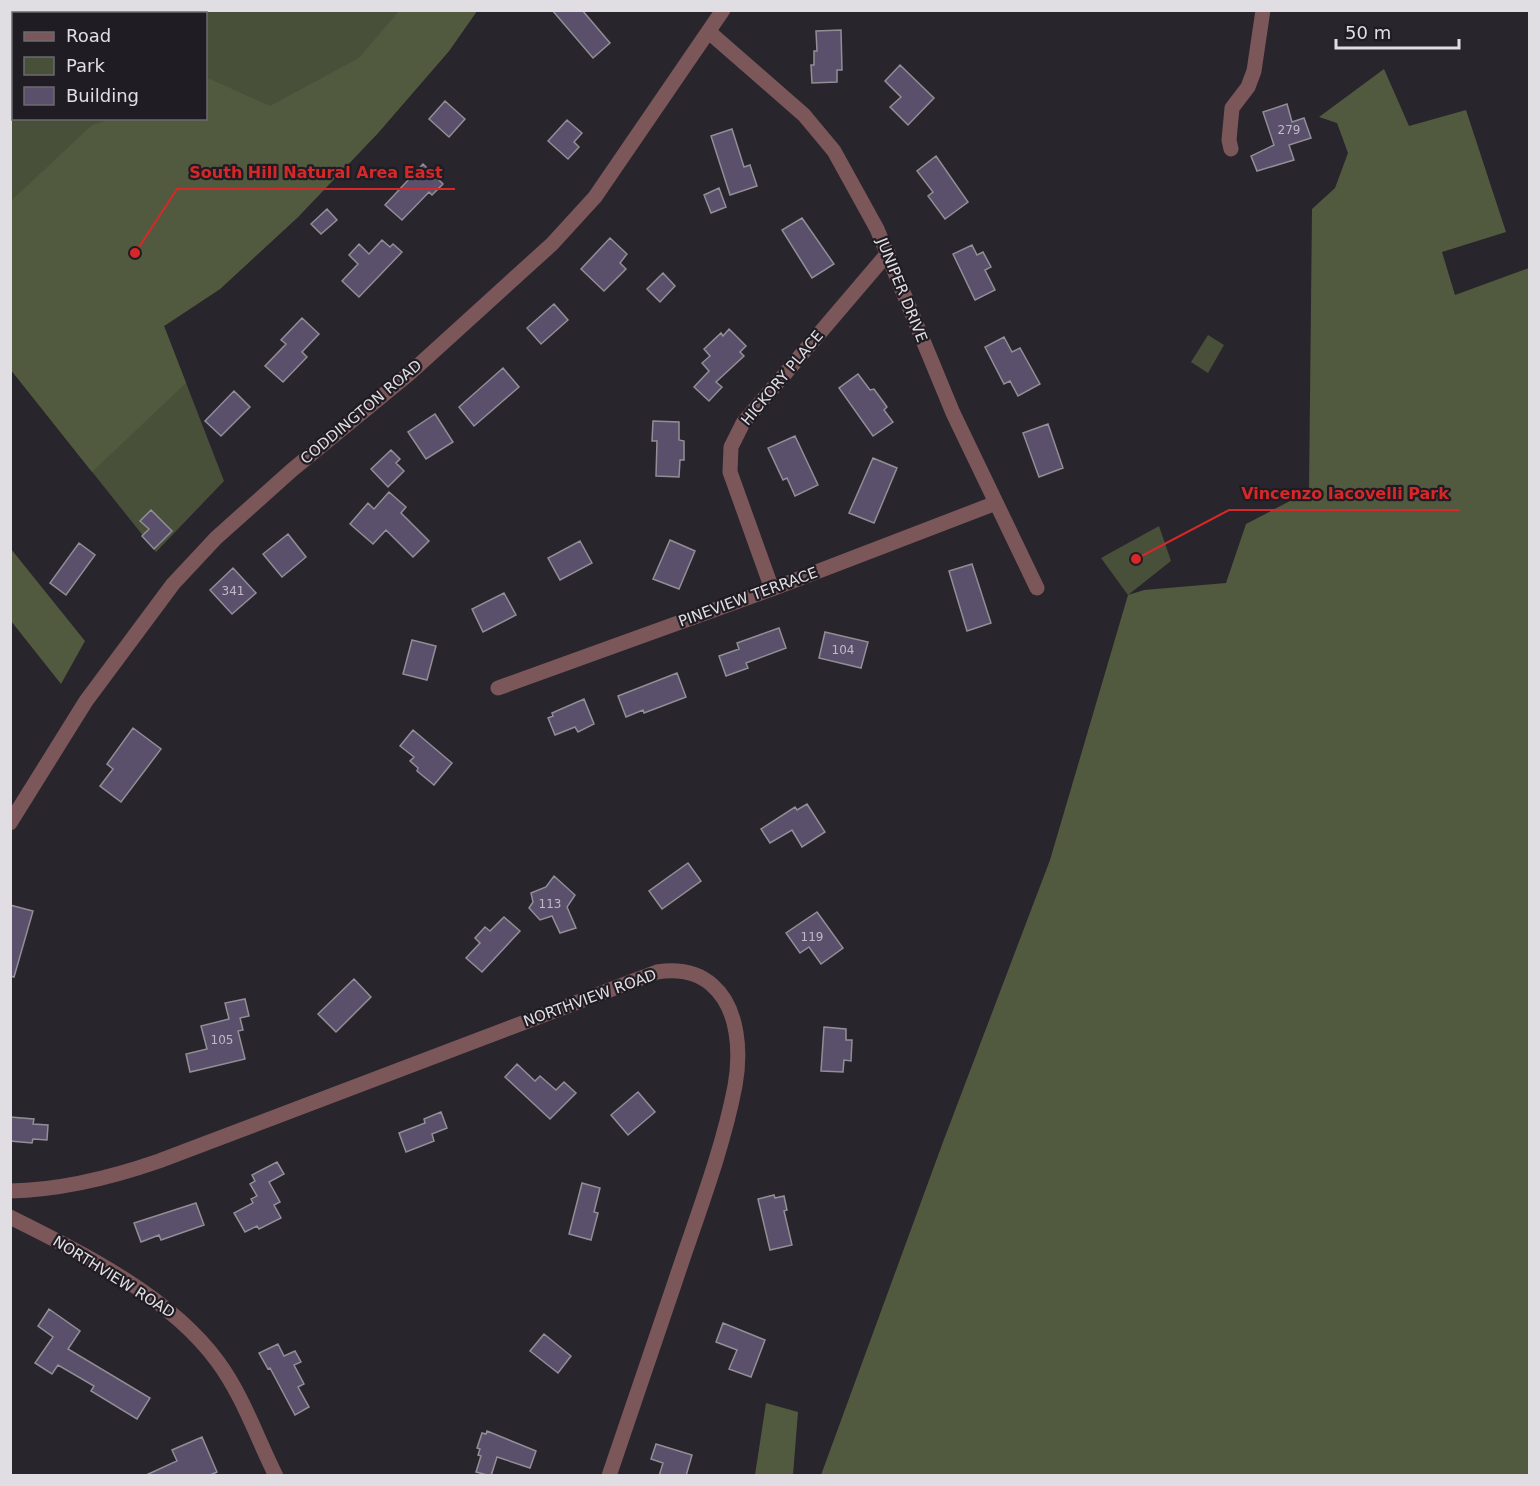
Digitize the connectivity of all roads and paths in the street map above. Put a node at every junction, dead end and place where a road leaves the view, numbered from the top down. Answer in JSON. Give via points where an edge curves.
{"nodes":[{"id":1,"x":723,"y":10,"type":"edge"},
{"id":2,"x":1263,"y":10,"type":"edge"},
{"id":3,"x":709,"y":32,"type":"junction"},
{"id":4,"x":1231,"y":150,"type":"dead end"},
{"id":5,"x":888,"y":253,"type":"junction"},
{"id":6,"x":996,"y":502,"type":"junction"},
{"id":7,"x":1037,"y":588,"type":"dead end"},
{"id":8,"x":772,"y":589,"type":"junction"},
{"id":9,"x":498,"y":688,"type":"dead end"},
{"id":10,"x":10,"y":823,"type":"edge"},
{"id":11,"x":10,"y":1191,"type":"edge"},
{"id":12,"x":10,"y":1217,"type":"edge"},
{"id":13,"x":276,"y":1476,"type":"edge"},
{"id":14,"x":609,"y":1476,"type":"edge"}],
"edges":[{"from":1,"to":3,"type":"street","name":"CODDINGTON ROAD"},
{"from":2,"to":4,"type":"street","via":[[1254,71],[1248,87],[1232,108]]},
{"from":3,"to":5,"type":"street","name":"JUNIPER DRIVE","via":[[816,128],[853,183]]},
{"from":3,"to":10,"type":"street","name":"CODDINGTON ROAD","via":[[595,197],[552,244],[410,373],[275,485],[216,538],[173,584],[86,701]]},
{"from":5,"to":6,"type":"street","name":"JUNIPER DRIVE","via":[[953,413]]},
{"from":5,"to":8,"type":"street","name":"HICKORY PLACE","via":[[743,423],[731,447],[733,485]]},
{"from":6,"to":7,"type":"street","name":"JUNIPER DRIVE"},
{"from":6,"to":8,"type":"street","name":"PINEVIEW TERRACE"},
{"from":8,"to":9,"type":"street","name":"PINEVIEW TERRACE"},
{"from":11,"to":14,"type":"street","name":"NORTHVIEW ROAD","via":[[72,1186],[112,1177],[657,972],[695,974],[717,988],[731,1010],[737,1052],[735,1086],[713,1170]]},
{"from":12,"to":13,"type":"street","name":"NORTHVIEW ROAD","via":[[69,1246],[185,1323],[219,1363]]}]}
